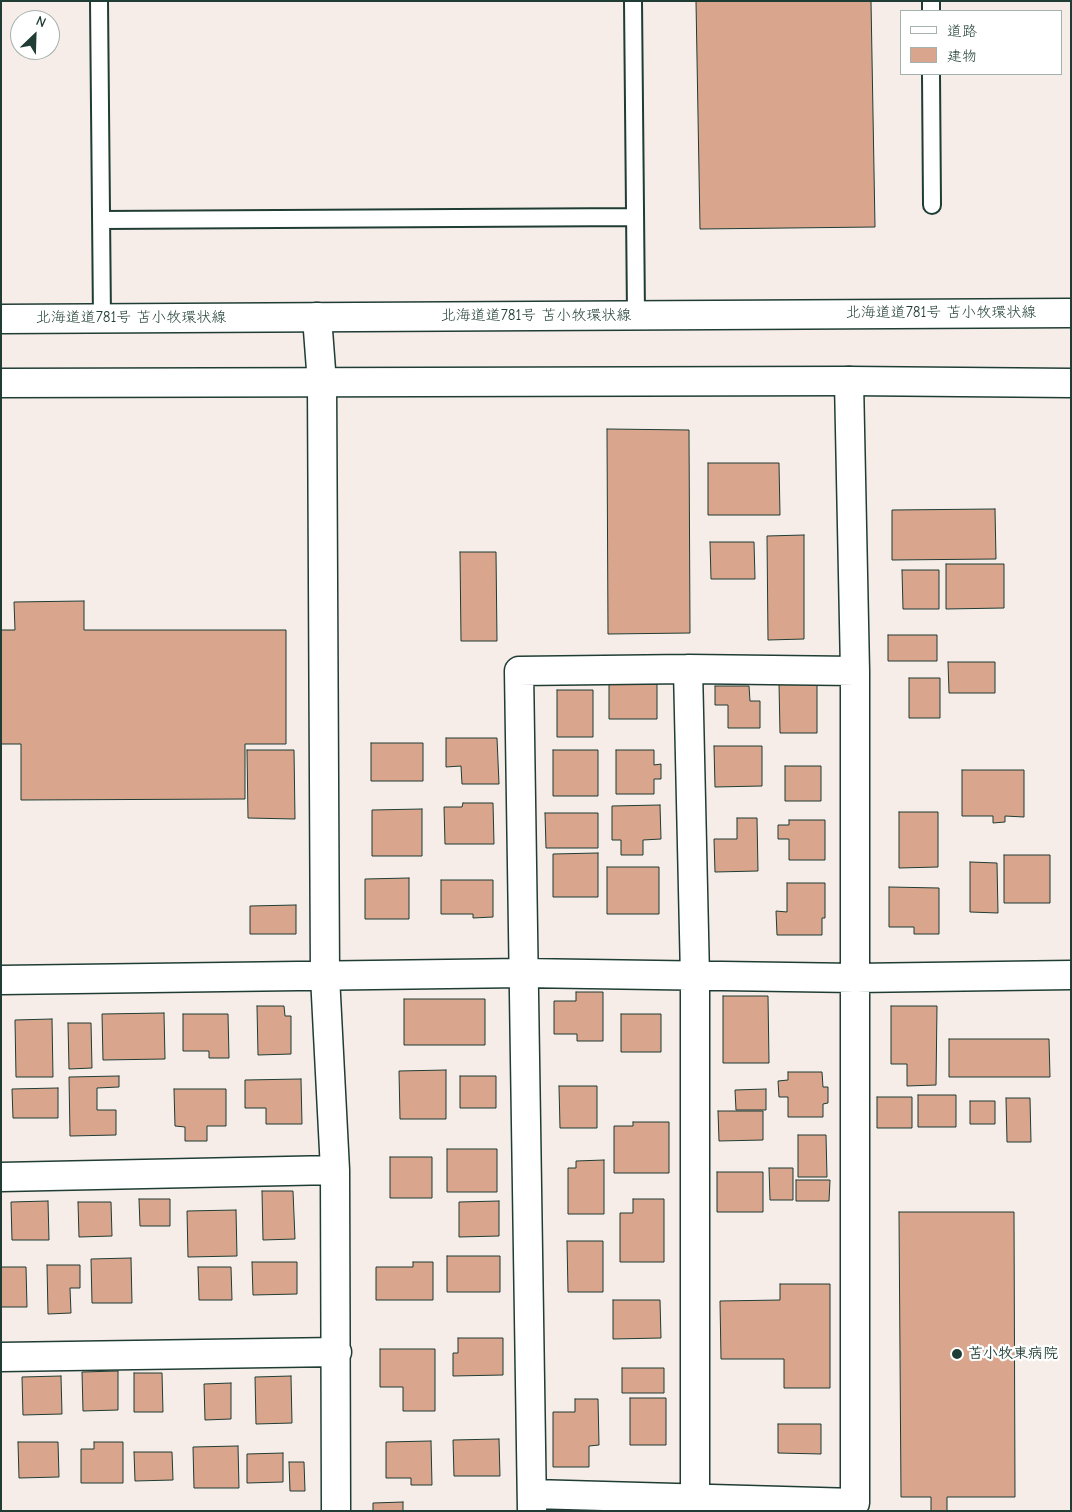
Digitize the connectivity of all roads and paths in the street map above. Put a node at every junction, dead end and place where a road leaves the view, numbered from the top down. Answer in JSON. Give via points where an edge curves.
{"nodes":[{"id":1,"x":99,"y":1,"type":"edge"},
{"id":2,"x":633,"y":1,"type":"edge"},
{"id":3,"x":931,"y":75,"type":"edge"},
{"id":4,"x":932,"y":205,"type":"dead end"},
{"id":5,"x":635,"y":217,"type":"junction"},
{"id":6,"x":101,"y":220,"type":"junction"},
{"id":7,"x":1071,"y":313,"type":"edge"},
{"id":8,"x":636,"y":315,"type":"junction"},
{"id":9,"x":317,"y":317,"type":"junction"},
{"id":10,"x":102,"y":319,"type":"junction"},
{"id":11,"x":1,"y":320,"type":"edge"},
{"id":12,"x":849,"y":380,"type":"junction"},
{"id":13,"x":1,"y":383,"type":"edge"},
{"id":14,"x":322,"y":383,"type":"junction"},
{"id":15,"x":1071,"y":383,"type":"edge"},
{"id":16,"x":688,"y":669,"type":"junction"},
{"id":17,"x":855,"y":671,"type":"junction"},
{"id":18,"x":522,"y":973,"type":"junction"},
{"id":19,"x":1071,"y":975,"type":"edge"},
{"id":20,"x":325,"y":976,"type":"junction"},
{"id":21,"x":695,"y":977,"type":"junction"},
{"id":22,"x":855,"y":978,"type":"junction"},
{"id":23,"x":1,"y":980,"type":"edge"},
{"id":24,"x":335,"y":1170,"type":"junction"},
{"id":25,"x":1,"y":1177,"type":"edge"},
{"id":26,"x":337,"y":1352,"type":"junction"},
{"id":27,"x":1,"y":1357,"type":"edge"},
{"id":28,"x":695,"y":1499,"type":"junction"},
{"id":29,"x":532,"y":1502,"type":"edge"},
{"id":30,"x":336,"y":1511,"type":"edge"}],
"edges":[{"from":1,"to":6,"type":"lane"},
{"from":2,"to":5,"type":"lane"},
{"from":3,"to":4,"type":"lane"},
{"from":5,"to":6,"type":"lane"},
{"from":5,"to":8,"type":"lane"},
{"from":6,"to":10,"type":"lane"},
{"from":7,"to":8,"type":"street","name":"北海道道781号 苫小牧環状線"},
{"from":8,"to":9,"type":"street","name":"北海道道781号 苫小牧環状線"},
{"from":9,"to":10,"type":"street","name":"北海道道781号 苫小牧環状線"},
{"from":9,"to":14,"type":"street"},
{"from":10,"to":11,"type":"street","name":"北海道道781号 苫小牧環状線"},
{"from":12,"to":14,"type":"street"},
{"from":12,"to":15,"type":"street"},
{"from":12,"to":17,"type":"street"},
{"from":13,"to":14,"type":"street"},
{"from":14,"to":20,"type":"street"},
{"from":16,"to":17,"type":"street"},
{"from":16,"to":18,"type":"street","via":[[519,671]]},
{"from":16,"to":21,"type":"street"},
{"from":17,"to":22,"type":"street"},
{"from":18,"to":20,"type":"street"},
{"from":18,"to":21,"type":"street"},
{"from":18,"to":29,"type":"street"},
{"from":19,"to":22,"type":"street"},
{"from":20,"to":23,"type":"street"},
{"from":20,"to":24,"type":"street"},
{"from":21,"to":22,"type":"street"},
{"from":21,"to":28,"type":"street"},
{"from":22,"to":28,"type":"street","via":[[855,1502]]},
{"from":24,"to":25,"type":"street"},
{"from":24,"to":26,"type":"street"},
{"from":26,"to":27,"type":"street"},
{"from":26,"to":30,"type":"street"},
{"from":28,"to":29,"type":"street"}]}
